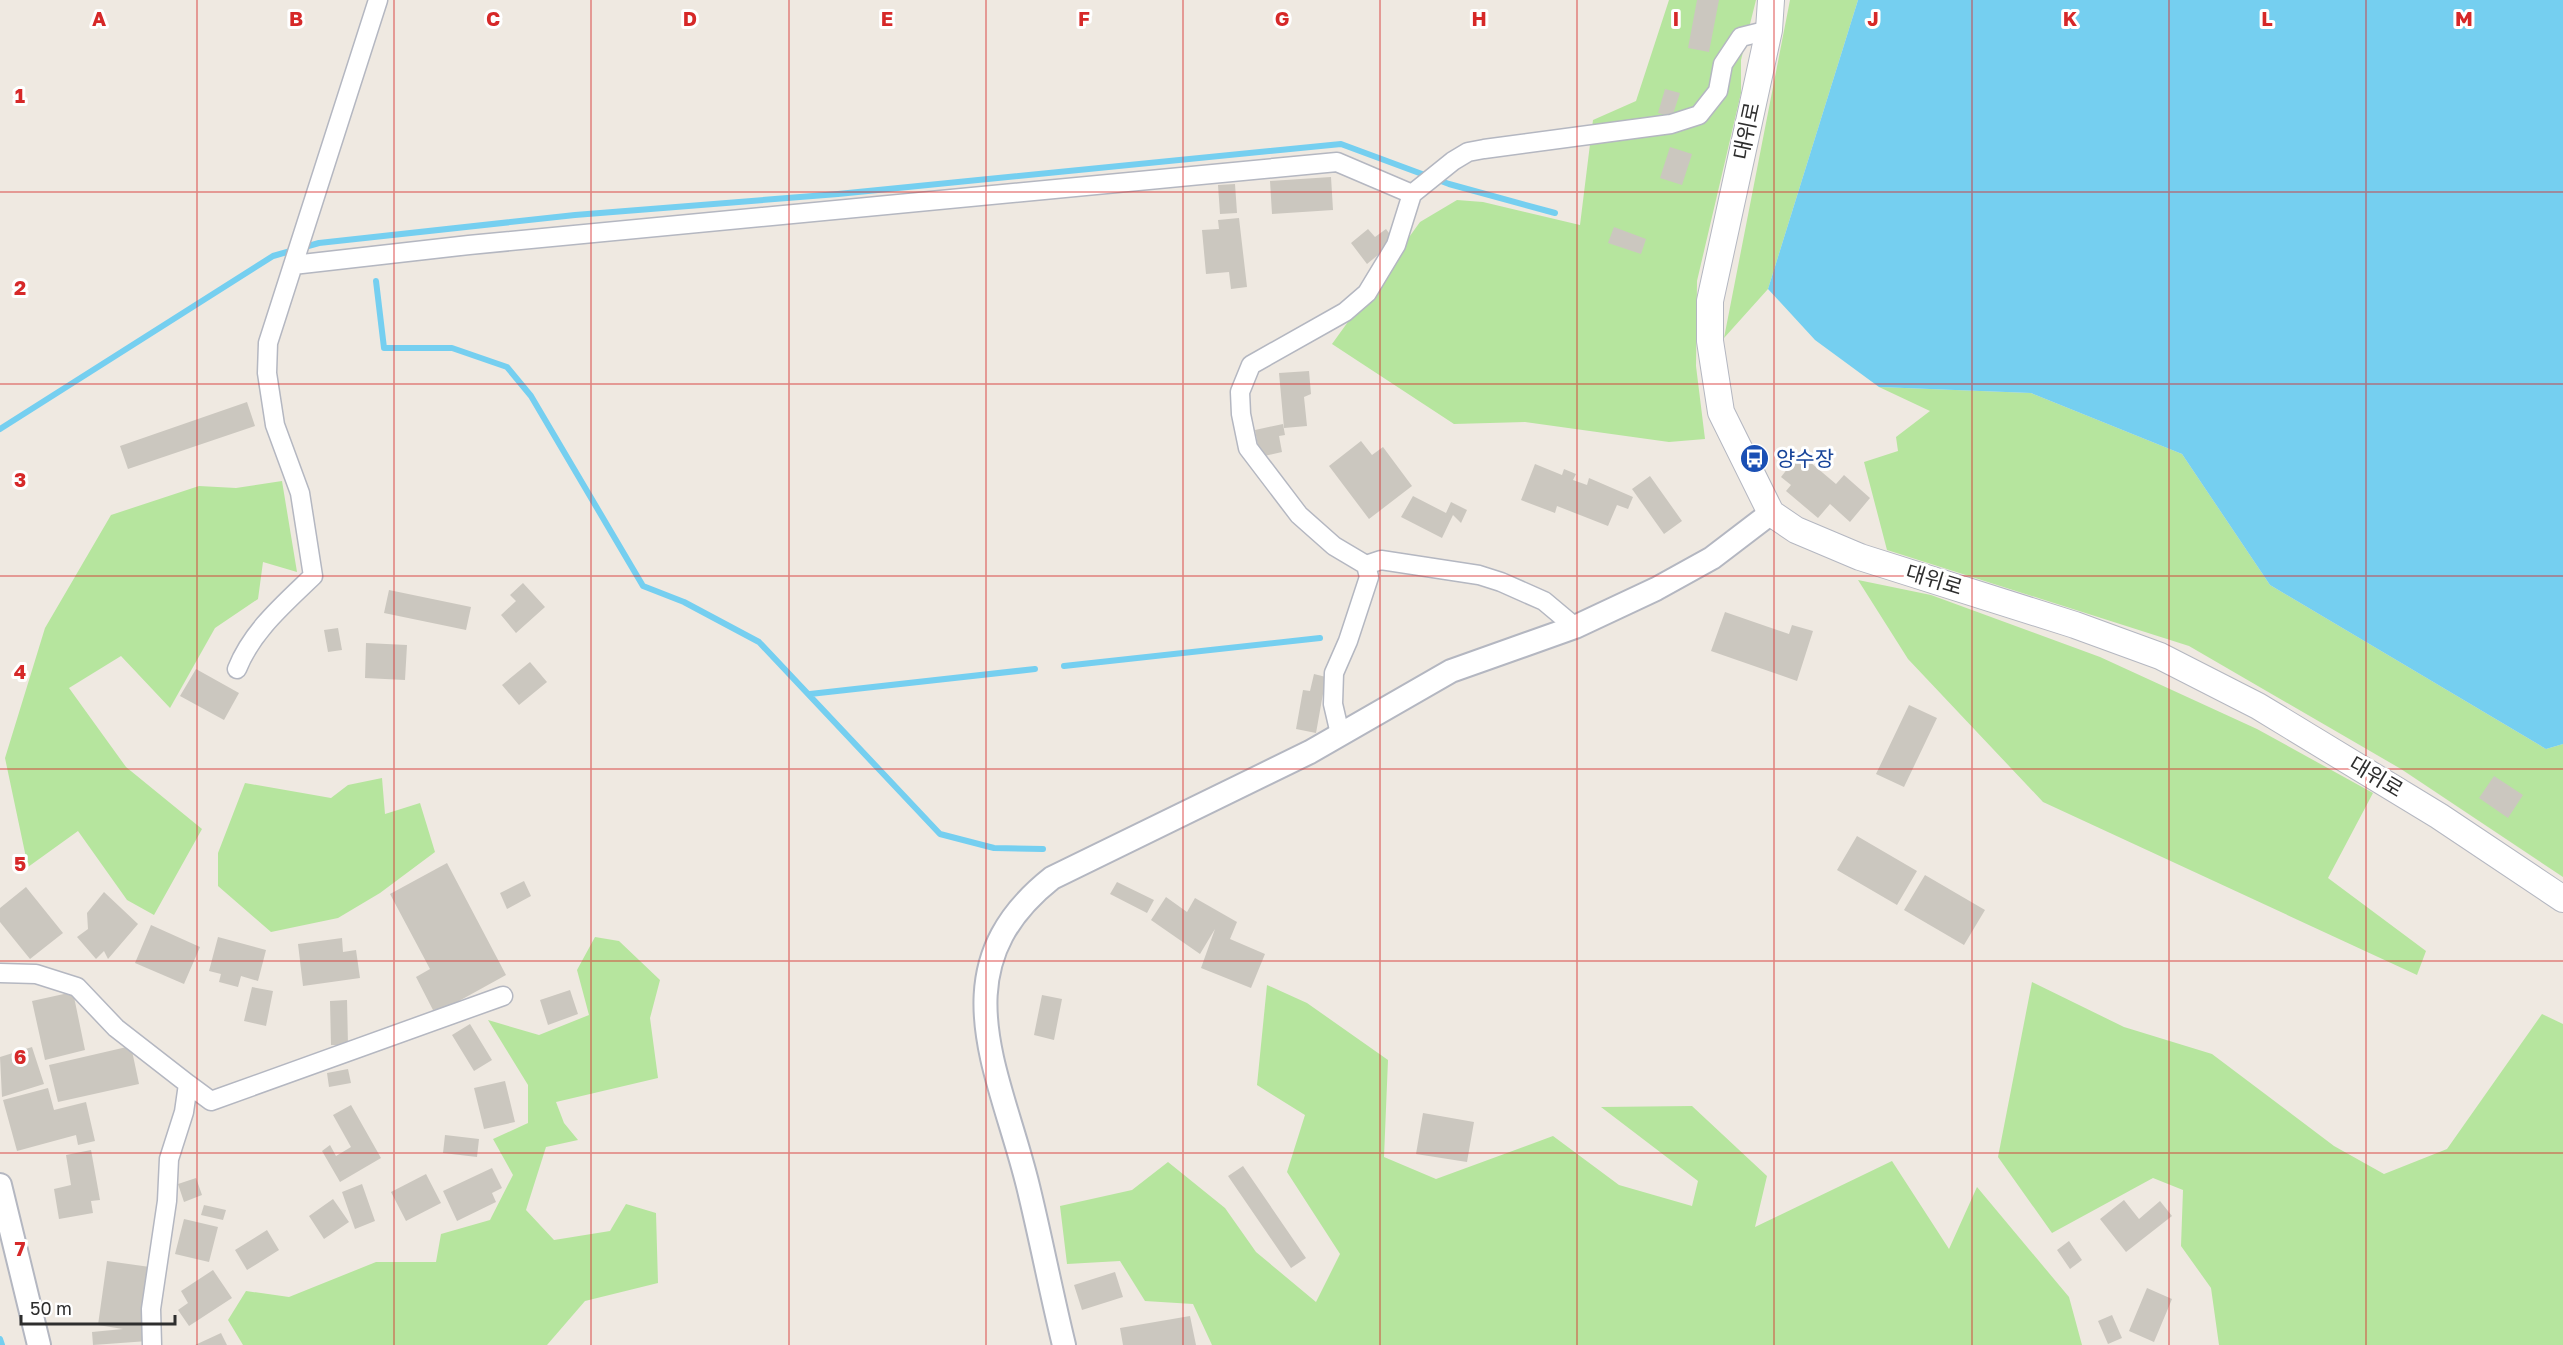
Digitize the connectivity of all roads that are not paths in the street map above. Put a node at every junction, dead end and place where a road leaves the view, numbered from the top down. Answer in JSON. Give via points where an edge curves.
{"nodes":[{"id":1,"x":378,"y":0,"type":"edge"},
{"id":2,"x":1772,"y":0,"type":"edge"},
{"id":3,"x":1769,"y":30,"type":"junction"},
{"id":4,"x":1412,"y":194,"type":"junction"},
{"id":5,"x":296,"y":254,"type":"junction"},
{"id":6,"x":1771,"y":513,"type":"junction"},
{"id":7,"x":1366,"y":565,"type":"junction"},
{"id":8,"x":1575,"y":627,"type":"junction"},
{"id":9,"x":237,"y":669,"type":"dead end"},
{"id":10,"x":1340,"y":734,"type":"junction"},
{"id":11,"x":2563,"y":899,"type":"edge"},
{"id":12,"x":0,"y":973,"type":"edge"},
{"id":13,"x":503,"y":996,"type":"dead end"},
{"id":14,"x":188,"y":1083,"type":"junction"},
{"id":15,"x":0,"y":1185,"type":"edge"},
{"id":16,"x":39,"y":1345,"type":"edge"},
{"id":17,"x":152,"y":1345,"type":"edge"},
{"id":18,"x":1064,"y":1345,"type":"edge"}],
"edges":[{"from":1,"to":5,"type":"street"},
{"from":2,"to":3,"type":"main road","name":"대위로"},
{"from":3,"to":4,"type":"street","via":[[1741,37],[1723,64],[1718,91],[1699,115],[1671,124],[1468,152]]},
{"from":3,"to":6,"type":"main road","name":"대위로","via":[[1710,301],[1710,341],[1721,412]]},
{"from":4,"to":5,"type":"street","via":[[1337,162],[469,245]]},
{"from":4,"to":7,"type":"street","via":[[1396,245],[1367,293],[1345,312],[1251,365],[1240,392],[1248,448],[1299,515],[1335,546]]},
{"from":5,"to":9,"type":"street","via":[[267,343],[267,373],[275,425],[300,493],[313,576],[276,611],[245,649]]},
{"from":6,"to":8,"type":"street","via":[[1712,558]]},
{"from":6,"to":11,"type":"main road","name":"대위로","via":[[1796,530],[1860,557],[2160,656],[2258,706],[2439,816]]},
{"from":7,"to":8,"type":"street","via":[[1381,560],[1479,575],[1544,601]]},
{"from":7,"to":10,"type":"street","via":[[1369,577],[1334,673],[1333,704]]},
{"from":8,"to":10,"type":"street","via":[[1451,671]]},
{"from":10,"to":18,"type":"street","via":[[1052,878],[1007,923],[985,981],[987,1044],[1028,1185]]},
{"from":12,"to":14,"type":"street","via":[[36,974],[77,987],[116,1028]]},
{"from":13,"to":14,"type":"street","via":[[211,1101]]},
{"from":14,"to":17,"type":"street","via":[[184,1112],[169,1159],[167,1201],[151,1309]]},
{"from":15,"to":16,"type":"street"}]}
